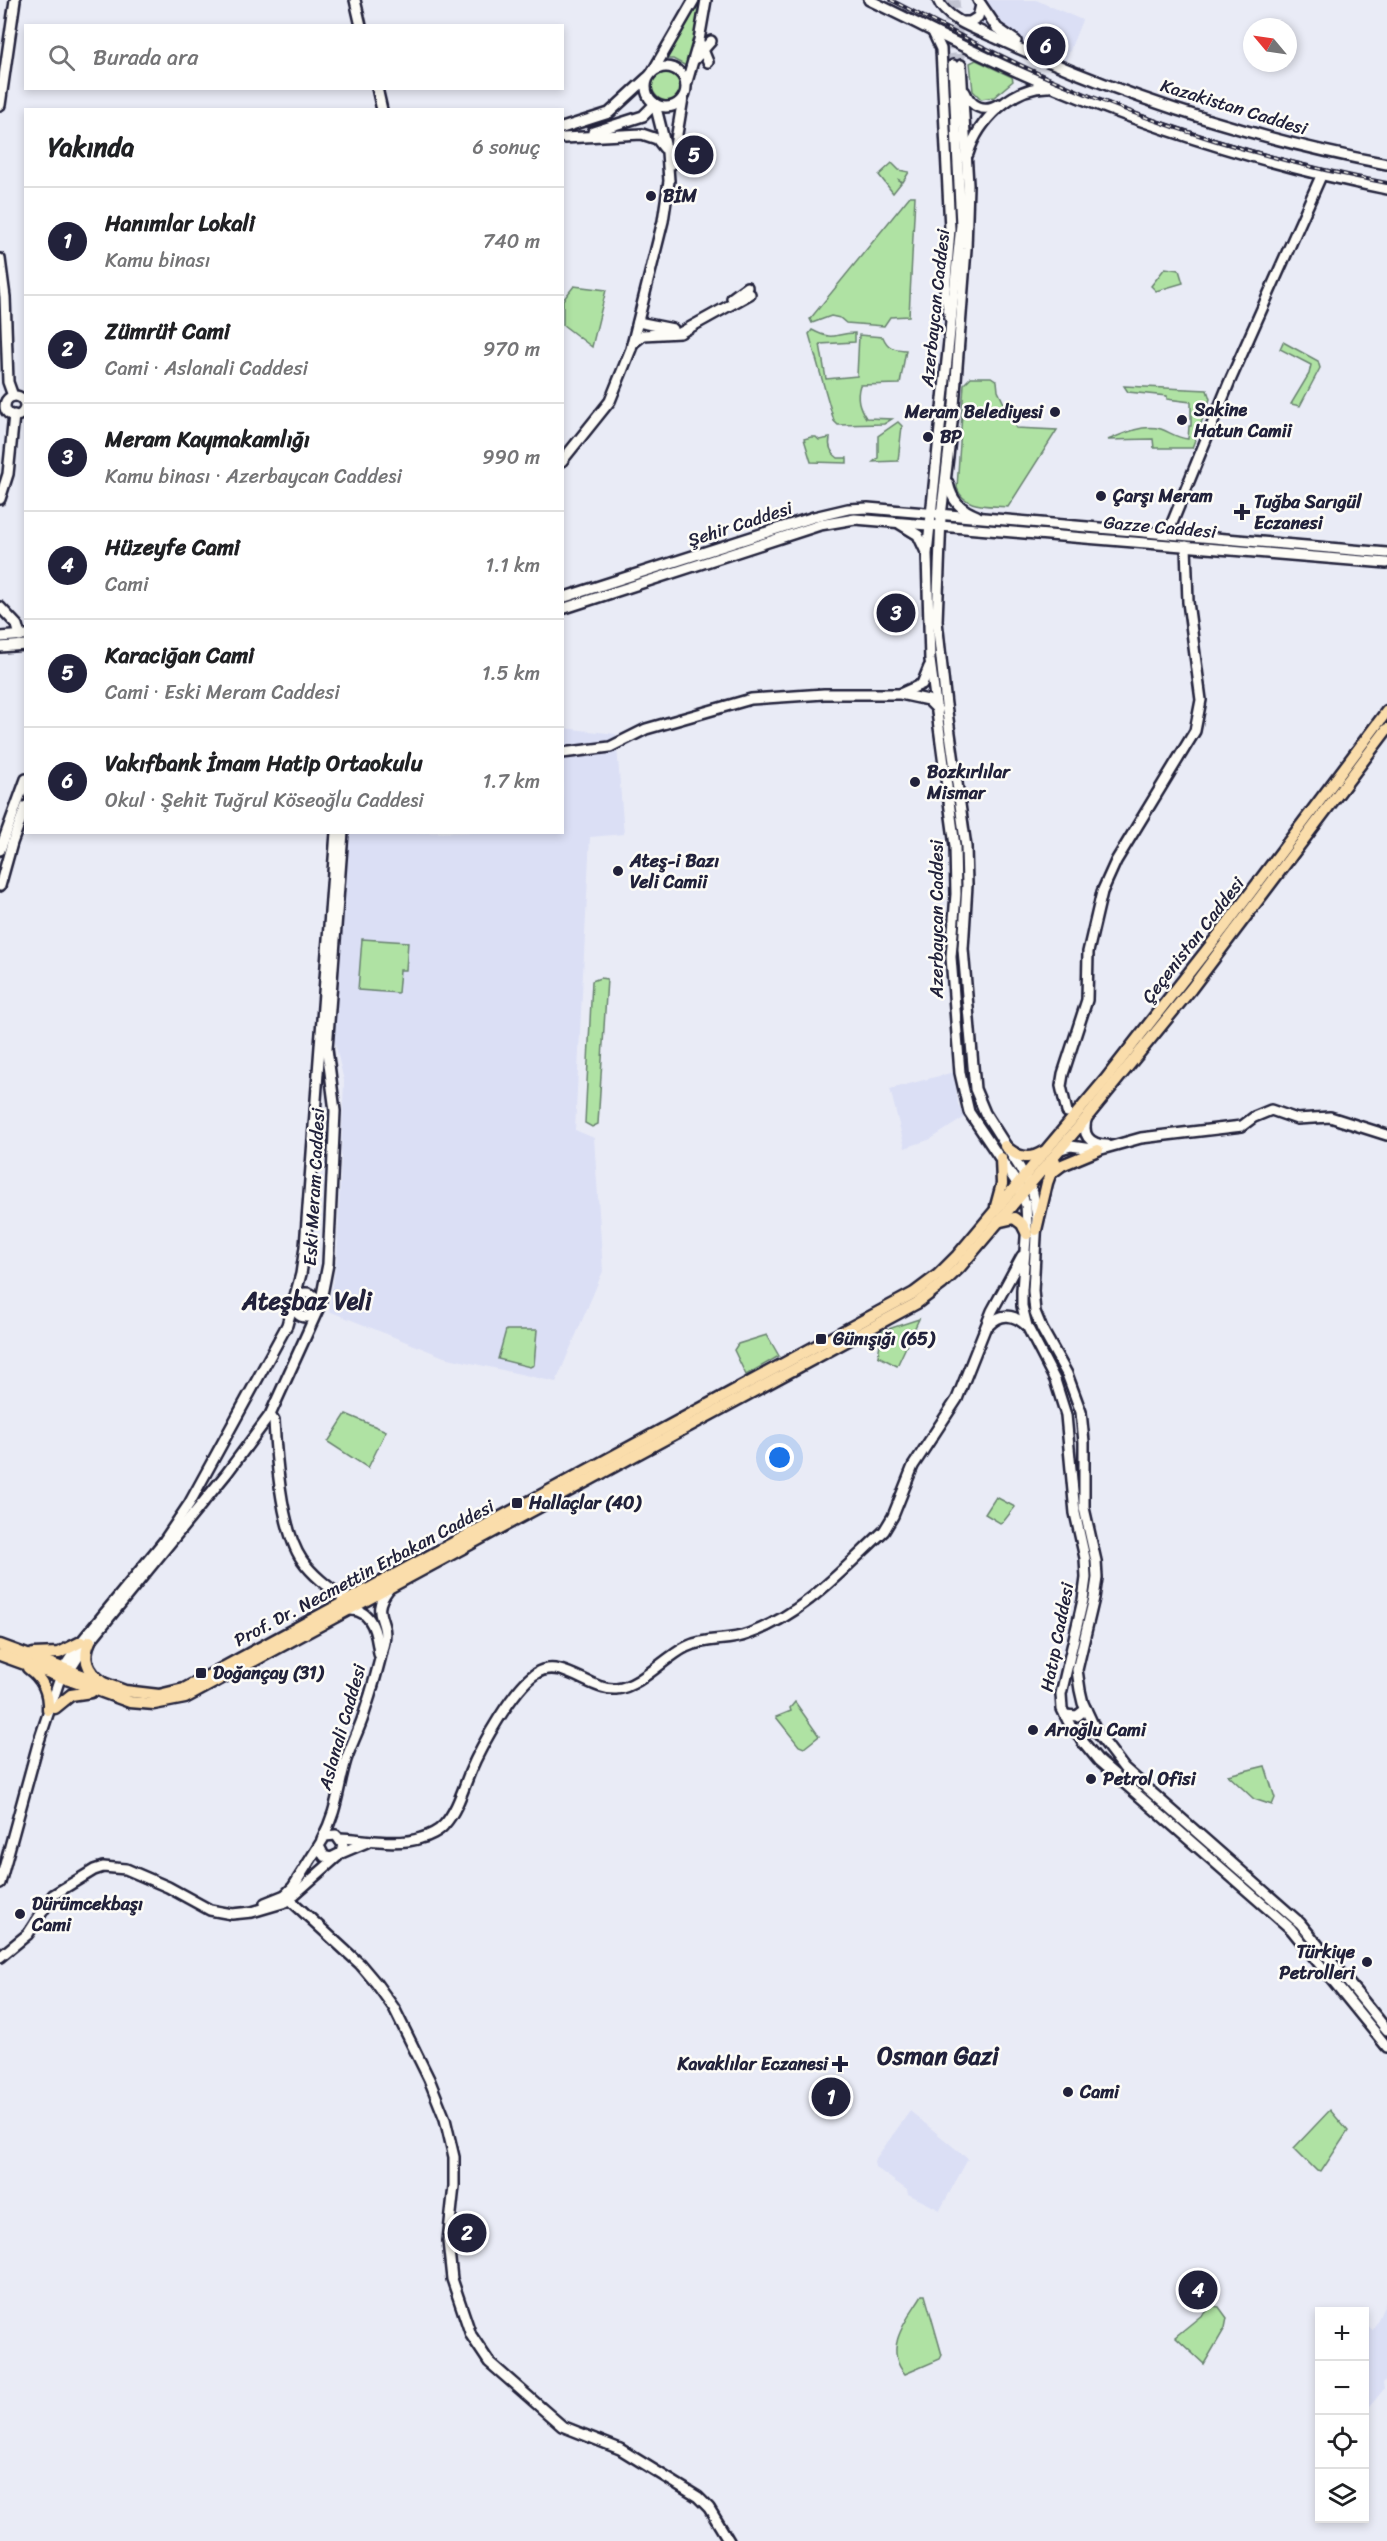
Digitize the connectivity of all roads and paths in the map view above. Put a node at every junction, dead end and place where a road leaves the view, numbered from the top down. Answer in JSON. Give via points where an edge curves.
{"nodes":[{"id":1,"x":15,"y":0,"type":"edge"},
{"id":2,"x":355,"y":0,"type":"edge"},
{"id":3,"x":694,"y":0,"type":"edge"},
{"id":4,"x":706,"y":0,"type":"edge"},
{"id":5,"x":869,"y":0,"type":"edge"},
{"id":6,"x":938,"y":0,"type":"edge"},
{"id":7,"x":979,"y":3,"type":"edge"},
{"id":8,"x":964,"y":22,"type":"junction"},
{"id":9,"x":361,"y":24,"type":"edge"},
{"id":10,"x":931,"y":30,"type":"junction"},
{"id":11,"x":699,"y":40,"type":"junction"},
{"id":12,"x":711,"y":41,"type":"dead end"},
{"id":13,"x":703,"y":50,"type":"junction"},
{"id":14,"x":693,"y":60,"type":"junction"},
{"id":15,"x":708,"y":62,"type":"dead end"},
{"id":16,"x":1015,"y":70,"type":"junction"},
{"id":17,"x":1074,"y":71,"type":"junction"},
{"id":18,"x":651,"y":74,"type":"junction"},
{"id":19,"x":686,"y":85,"type":"junction"},
{"id":20,"x":964,"y":87,"type":"junction"},
{"id":21,"x":1053,"y":87,"type":"junction"},
{"id":22,"x":377,"y":90,"type":"edge"},
{"id":23,"x":683,"y":98,"type":"junction"},
{"id":24,"x":655,"y":104,"type":"junction"},
{"id":25,"x":0,"y":105,"type":"edge"},
{"id":26,"x":382,"y":108,"type":"edge"},
{"id":27,"x":564,"y":135,"type":"edge"},
{"id":28,"x":564,"y":135,"type":"edge"},
{"id":29,"x":564,"y":135,"type":"edge"},
{"id":30,"x":667,"y":152,"type":"junction"},
{"id":31,"x":966,"y":162,"type":"junction"},
{"id":32,"x":1387,"y":164,"type":"edge"},
{"id":33,"x":1321,"y":176,"type":"junction"},
{"id":34,"x":669,"y":181,"type":"junction"},
{"id":35,"x":1387,"y":189,"type":"edge"},
{"id":36,"x":0,"y":259,"type":"edge"},
{"id":37,"x":638,"y":322,"type":"junction"},
{"id":38,"x":952,"y":327,"type":"junction"},
{"id":39,"x":632,"y":344,"type":"junction"},
{"id":40,"x":564,"y":458,"type":"edge"},
{"id":41,"x":947,"y":473,"type":"junction"},
{"id":42,"x":935,"y":483,"type":"junction"},
{"id":43,"x":0,"y":499,"type":"edge"},
{"id":44,"x":902,"y":512,"type":"junction"},
{"id":45,"x":991,"y":519,"type":"junction"},
{"id":46,"x":936,"y":520,"type":"junction"},
{"id":47,"x":891,"y":521,"type":"junction"},
{"id":48,"x":1168,"y":533,"type":"junction"},
{"id":49,"x":1186,"y":546,"type":"junction"},
{"id":50,"x":1387,"y":553,"type":"edge"},
{"id":51,"x":927,"y":554,"type":"junction"},
{"id":52,"x":1387,"y":563,"type":"edge"},
{"id":53,"x":564,"y":597,"type":"edge"},
{"id":54,"x":0,"y":608,"type":"edge"},
{"id":55,"x":564,"y":608,"type":"edge"},
{"id":56,"x":23,"y":636,"type":"edge"},
{"id":57,"x":0,"y":637,"type":"edge"},
{"id":58,"x":24,"y":645,"type":"edge"},
{"id":59,"x":0,"y":647,"type":"edge"},
{"id":60,"x":930,"y":660,"type":"junction"},
{"id":61,"x":900,"y":694,"type":"junction"},
{"id":62,"x":938,"y":710,"type":"junction"},
{"id":63,"x":1387,"y":711,"type":"edge"},
{"id":64,"x":1387,"y":729,"type":"edge"},
{"id":65,"x":564,"y":753,"type":"edge"},
{"id":66,"x":24,"y":784,"type":"edge"},
{"id":67,"x":24,"y":811,"type":"edge"},
{"id":68,"x":336,"y":834,"type":"edge"},
{"id":69,"x":343,"y":834,"type":"edge"},
{"id":70,"x":0,"y":850,"type":"edge"},
{"id":71,"x":0,"y":886,"type":"edge"},
{"id":72,"x":1066,"y":1112,"type":"dead end"},
{"id":73,"x":1087,"y":1117,"type":"junction"},
{"id":74,"x":1387,"y":1135,"type":"edge"},
{"id":75,"x":1112,"y":1145,"type":"junction"},
{"id":76,"x":1005,"y":1146,"type":"junction"},
{"id":77,"x":1056,"y":1148,"type":"junction"},
{"id":78,"x":1098,"y":1150,"type":"junction"},
{"id":79,"x":1001,"y":1158,"type":"junction"},
{"id":80,"x":1050,"y":1175,"type":"junction"},
{"id":81,"x":1024,"y":1185,"type":"junction"},
{"id":82,"x":994,"y":1220,"type":"junction"},
{"id":83,"x":1030,"y":1236,"type":"junction"},
{"id":84,"x":1022,"y":1290,"type":"joint"},
{"id":85,"x":1033,"y":1291,"type":"joint"},
{"id":86,"x":1027,"y":1326,"type":"junction"},
{"id":87,"x":986,"y":1328,"type":"junction"},
{"id":88,"x":253,"y":1388,"type":"junction"},
{"id":89,"x":270,"y":1415,"type":"junction"},
{"id":90,"x":238,"y":1459,"type":"junction"},
{"id":91,"x":388,"y":1590,"type":"junction"},
{"id":92,"x":349,"y":1605,"type":"junction"},
{"id":93,"x":85,"y":1642,"type":"junction"},
{"id":94,"x":0,"y":1645,"type":"edge"},
{"id":95,"x":0,"y":1655,"type":"edge"},
{"id":96,"x":379,"y":1656,"type":"junction"},
{"id":97,"x":20,"y":1657,"type":"junction"},
{"id":98,"x":64,"y":1674,"type":"junction"},
{"id":99,"x":116,"y":1689,"type":"junction"},
{"id":100,"x":100,"y":1692,"type":"junction"},
{"id":101,"x":1061,"y":1695,"type":"junction"},
{"id":102,"x":1082,"y":1698,"type":"junction"},
{"id":103,"x":1086,"y":1708,"type":"junction"},
{"id":104,"x":52,"y":1709,"type":"junction"},
{"id":105,"x":1065,"y":1715,"type":"junction"},
{"id":106,"x":1096,"y":1731,"type":"junction"},
{"id":107,"x":1082,"y":1742,"type":"junction"},
{"id":108,"x":336,"y":1808,"type":"junction"},
{"id":109,"x":339,"y":1837,"type":"junction"},
{"id":110,"x":372,"y":1840,"type":"junction"},
{"id":111,"x":321,"y":1842,"type":"junction"},
{"id":112,"x":340,"y":1855,"type":"junction"},
{"id":113,"x":0,"y":1883,"type":"edge"},
{"id":114,"x":287,"y":1898,"type":"junction"},
{"id":115,"x":0,"y":1957,"type":"edge"},
{"id":116,"x":1387,"y":2030,"type":"edge"},
{"id":117,"x":1387,"y":2047,"type":"edge"},
{"id":118,"x":729,"y":2541,"type":"edge"}],
"edges":[{"from":1,"to":25,"type":"main road"},
{"from":2,"to":9,"type":"main road"},
{"from":3,"to":18,"type":"main road"},
{"from":4,"to":11,"type":"main road"},
{"from":5,"to":10,"type":"main road"},
{"from":6,"to":8,"type":"main road","via":[[946,12]]},
{"from":7,"to":8,"type":"main road","via":[[978,17]]},
{"from":7,"to":17,"type":"main road","via":[[1006,35]]},
{"from":8,"to":17,"type":"main road"},
{"from":10,"to":16,"type":"main road"},
{"from":10,"to":38,"type":"main road","via":[[941,49],[950,228],[945,293]]},
{"from":11,"to":13,"type":"main road"},
{"from":11,"to":14,"type":"main road"},
{"from":12,"to":13,"type":"main road"},
{"from":13,"to":14,"type":"main road"},
{"from":13,"to":15,"type":"main road"},
{"from":14,"to":19,"type":"main road"},
{"from":16,"to":20,"type":"main road","via":[[1022,81],[1020,89],[990,109],[971,103]]},
{"from":16,"to":21,"type":"main road"},
{"from":17,"to":32,"type":"main road","name":"Kazakistan Caddesi","via":[[1239,128]]},
{"from":18,"to":19,"type":"main road","via":[[664,67],[675,69]]},
{"from":18,"to":24,"type":"main road","via":[[646,91]]},
{"from":18,"to":27,"type":"main road","via":[[609,113]]},
{"from":19,"to":23,"type":"main road"},
{"from":20,"to":31,"type":"main road","name":"Azerbaycan Caddesi"},
{"from":20,"to":38,"type":"main road","name":"Azerbaycan Caddesi","via":[[957,65],[961,202]]},
{"from":21,"to":31,"type":"main road","via":[[1028,90],[993,114],[976,135]]},
{"from":21,"to":33,"type":"main road","via":[[1201,142]]},
{"from":22,"to":26,"type":"main road"},
{"from":23,"to":24,"type":"main road","via":[[670,107]]},
{"from":23,"to":34,"type":"main road"},
{"from":24,"to":28,"type":"main road","via":[[648,113],[616,126]]},
{"from":24,"to":30,"type":"main road"},
{"from":29,"to":30,"type":"main road","via":[[642,134],[657,139]]},
{"from":30,"to":34,"type":"main road"},
{"from":31,"to":41,"type":"main road","name":"Azerbaycan Caddesi","via":[[966,249]]},
{"from":33,"to":35,"type":"main road"},
{"from":33,"to":48,"type":"main road","via":[[1229,383]]},
{"from":34,"to":37,"type":"main road"},
{"from":36,"to":43,"type":"main road","via":[[8,382],[13,396],[5,407],[14,415],[8,474]]},
{"from":37,"to":39,"type":"main road"},
{"from":37,"to":39,"type":"main road","via":[[681,328],[748,291],[680,333],[643,335]]},
{"from":38,"to":42,"type":"main road","name":"Azerbaycan Caddesi"},
{"from":39,"to":40,"type":"main road","via":[[610,400]]},
{"from":41,"to":45,"type":"main road","via":[[959,506]]},
{"from":41,"to":46,"type":"main road","name":"Azerbaycan Caddesi"},
{"from":42,"to":44,"type":"main road","via":[[927,503]]},
{"from":42,"to":46,"type":"main road","name":"Azerbaycan Caddesi"},
{"from":44,"to":46,"type":"main road","name":"Şehir Caddesi"},
{"from":44,"to":53,"type":"main road","name":"Şehir Caddesi","via":[[868,508],[828,513]]},
{"from":45,"to":46,"type":"main road","name":"Gazze Caddesi"},
{"from":45,"to":48,"type":"main road","name":"Gazze Caddesi"},
{"from":46,"to":47,"type":"main road","name":"Şehir Caddesi"},
{"from":46,"to":49,"type":"main road","name":"Gazze Caddesi"},
{"from":46,"to":51,"type":"main road","name":"Azerbaycan Caddesi"},
{"from":46,"to":76,"type":"main road","name":"Azerbaycan Caddesi","via":[[937,621],[966,847],[963,949],[975,1089]]},
{"from":47,"to":51,"type":"main road","via":[[918,535]]},
{"from":47,"to":55,"type":"main road","name":"Şehir Caddesi","via":[[855,519],[820,525]]},
{"from":48,"to":50,"type":"main road","name":"Gazze Caddesi"},
{"from":49,"to":52,"type":"main road","name":"Gazze Caddesi"},
{"from":49,"to":72,"type":"main road","via":[[1188,602],[1201,700],[1195,731],[1116,861],[1102,892],[1088,952],[1087,1000],[1061,1086]]},
{"from":51,"to":60,"type":"main road","name":"Azerbaycan Caddesi"},
{"from":54,"to":56,"type":"main road"},
{"from":56,"to":57,"type":"main road"},
{"from":58,"to":59,"type":"main road"},
{"from":60,"to":61,"type":"main road","via":[[922,684]]},
{"from":60,"to":62,"type":"main road","name":"Azerbaycan Caddesi"},
{"from":61,"to":62,"type":"main road","via":[[928,700]]},
{"from":61,"to":65,"type":"main road","via":[[751,699],[646,729],[610,747]]},
{"from":62,"to":79,"type":"main road","name":"Azerbaycan Caddesi","via":[[955,846],[951,957],[960,1073],[969,1112]]},
{"from":63,"to":77,"type":"main road","name":"Çeçenistan Caddesi"},
{"from":64,"to":73,"type":"main road","name":"Çeçenistan Caddesi","via":[[1226,944]]},
{"from":66,"to":70,"type":"main road"},
{"from":67,"to":71,"type":"main road"},
{"from":68,"to":88,"type":"main road","name":"Eski Meram Caddesi","via":[[305,1247],[287,1325]]},
{"from":69,"to":89,"type":"main road","name":"Eski Meram Caddesi","via":[[327,1049],[335,1111],[328,1264],[320,1305]]},
{"from":73,"to":75,"type":"main road","via":[[1088,1139],[1099,1145]]},
{"from":73,"to":77,"type":"main road","name":"Çeçenistan Caddesi"},
{"from":74,"to":75,"type":"main road","via":[[1330,1118],[1298,1119],[1271,1110],[1242,1126]]},
{"from":75,"to":78,"type":"main road"},
{"from":76,"to":77,"type":"main road","via":[[1024,1157]]},
{"from":76,"to":81,"type":"main road","name":"Azerbaycan Caddesi"},
{"from":77,"to":78,"type":"main road"},
{"from":77,"to":80,"type":"main road"},
{"from":77,"to":81,"type":"main road","name":"Çeçenistan Caddesi"},
{"from":78,"to":80,"type":"main road","via":[[1062,1165]]},
{"from":79,"to":81,"type":"main road","name":"Azerbaycan Caddesi"},
{"from":79,"to":82,"type":"main road","via":[[1002,1189]]},
{"from":80,"to":83,"type":"main road"},
{"from":81,"to":82,"type":"main road","name":"Prof. Dr. Necmettin Erbakan Caddesi"},
{"from":81,"to":83,"type":"main road","name":"Azerbaycan Caddesi","via":[[1036,1209]]},
{"from":82,"to":83,"type":"main road","via":[[1014,1218]]},
{"from":82,"to":91,"type":"main road","name":"Prof. Dr. Necmettin Erbakan Caddesi","via":[[950,1277],[906,1310]]},
{"from":82,"to":92,"type":"main road","name":"Prof. Dr. Necmettin Erbakan Caddesi","via":[[938,1275],[899,1303]]},
{"from":83,"to":84,"type":"main road","name":"Azerbaycan Caddesi"},
{"from":83,"to":85,"type":"main road","name":"Azerbaycan Caddesi"},
{"from":83,"to":87,"type":"main road"},
{"from":84,"to":86,"type":"main road","name":"Hatıp Caddesi"},
{"from":85,"to":102,"type":"main road","name":"Hatıp Caddesi","via":[[1038,1321],[1076,1394],[1083,1432],[1084,1508],[1097,1578],[1077,1670]]},
{"from":86,"to":87,"type":"main road","via":[[1006,1315]]},
{"from":86,"to":101,"type":"main road","name":"Hatıp Caddesi","via":[[1055,1380],[1066,1415],[1075,1513],[1085,1558],[1083,1600]]},
{"from":87,"to":110,"type":"main road","via":[[957,1399],[913,1466],[884,1531],[803,1605],[745,1636],[706,1640],[686,1647],[632,1684],[616,1689],[557,1669],[536,1673],[499,1719],[444,1826],[419,1839]]},
{"from":88,"to":90,"type":"main road","via":[[224,1448],[226,1457]]},
{"from":88,"to":93,"type":"main road","name":"Eski Meram Caddesi","via":[[177,1522]]},
{"from":89,"to":90,"type":"main road","name":"Eski Meram Caddesi"},
{"from":89,"to":92,"type":"main road","name":"Aslanali Caddesi","via":[[288,1526],[301,1559]]},
{"from":90,"to":93,"type":"main road","name":"Eski Meram Caddesi"},
{"from":91,"to":92,"type":"main road","name":"Prof. Dr. Necmettin Erbakan Caddesi"},
{"from":91,"to":96,"type":"main road","name":"Aslanali Caddesi","via":[[378,1610],[385,1636]]},
{"from":92,"to":96,"type":"main road","name":"Aslanali Caddesi","via":[[370,1620]]},
{"from":92,"to":99,"type":"main road","name":"Prof. Dr. Necmettin Erbakan Caddesi","via":[[184,1689],[159,1695]]},
{"from":92,"to":100,"type":"main road","name":"Prof. Dr. Necmettin Erbakan Caddesi","via":[[185,1698],[143,1704]]},
{"from":93,"to":97,"type":"main road","via":[[55,1654]]},
{"from":93,"to":98,"type":"main road","name":"Eski Meram Caddesi"},
{"from":93,"to":99,"type":"main road","via":[[88,1668]]},
{"from":94,"to":97,"type":"main road","name":"Prof. Dr. Necmettin Erbakan Caddesi"},
{"from":95,"to":97,"type":"main road","name":"Prof. Dr. Necmettin Erbakan Caddesi"},
{"from":96,"to":108,"type":"main road","name":"Aslanali Caddesi","via":[[363,1718],[344,1768]]},
{"from":97,"to":98,"type":"main road","name":"Prof. Dr. Necmettin Erbakan Caddesi"},
{"from":97,"to":104,"type":"main road","via":[[41,1680]]},
{"from":98,"to":99,"type":"main road","name":"Prof. Dr. Necmettin Erbakan Caddesi"},
{"from":98,"to":100,"type":"main road","name":"Prof. Dr. Necmettin Erbakan Caddesi"},
{"from":98,"to":104,"type":"main road","name":"Eski Meram Caddesi"},
{"from":100,"to":104,"type":"main road","via":[[77,1692]]},
{"from":101,"to":102,"type":"main road"},
{"from":101,"to":105,"type":"main road","name":"Hatıp Caddesi"},
{"from":102,"to":103,"type":"main road","name":"Hatıp Caddesi"},
{"from":103,"to":105,"type":"main road","via":[[1077,1716]]},
{"from":103,"to":106,"type":"main road","name":"Hatıp Caddesi"},
{"from":104,"to":113,"type":"main road","name":"Eski Meram Caddesi"},
{"from":105,"to":107,"type":"main road","name":"Hatıp Caddesi"},
{"from":106,"to":107,"type":"main road","via":[[1084,1730]]},
{"from":106,"to":116,"type":"main road","name":"Hatıp Caddesi","via":[[1131,1774],[1300,1923]]},
{"from":107,"to":117,"type":"main road","name":"Hatıp Caddesi","via":[[1291,1929]]},
{"from":108,"to":109,"type":"main road","name":"Aslanali Caddesi"},
{"from":108,"to":111,"type":"main road","name":"Aslanali Caddesi"},
{"from":109,"to":110,"type":"main road"},
{"from":109,"to":111,"type":"main road","via":[[328,1835]]},
{"from":109,"to":112,"type":"main road","via":[[343,1845]]},
{"from":110,"to":112,"type":"main road"},
{"from":111,"to":112,"type":"main road","via":[[324,1856]]},
{"from":111,"to":114,"type":"main road","name":"Aslanali Caddesi"},
{"from":112,"to":114,"type":"main road"},
{"from":114,"to":115,"type":"main road","via":[[231,1914],[210,1910],[136,1873],[104,1867],[53,1895],[28,1934]]},
{"from":114,"to":118,"type":"main road","via":[[360,1964],[381,1989],[429,2079],[445,2119],[453,2157],[448,2241],[452,2279],[471,2335],[489,2362],[562,2426],[620,2449],[698,2497]]}]}
